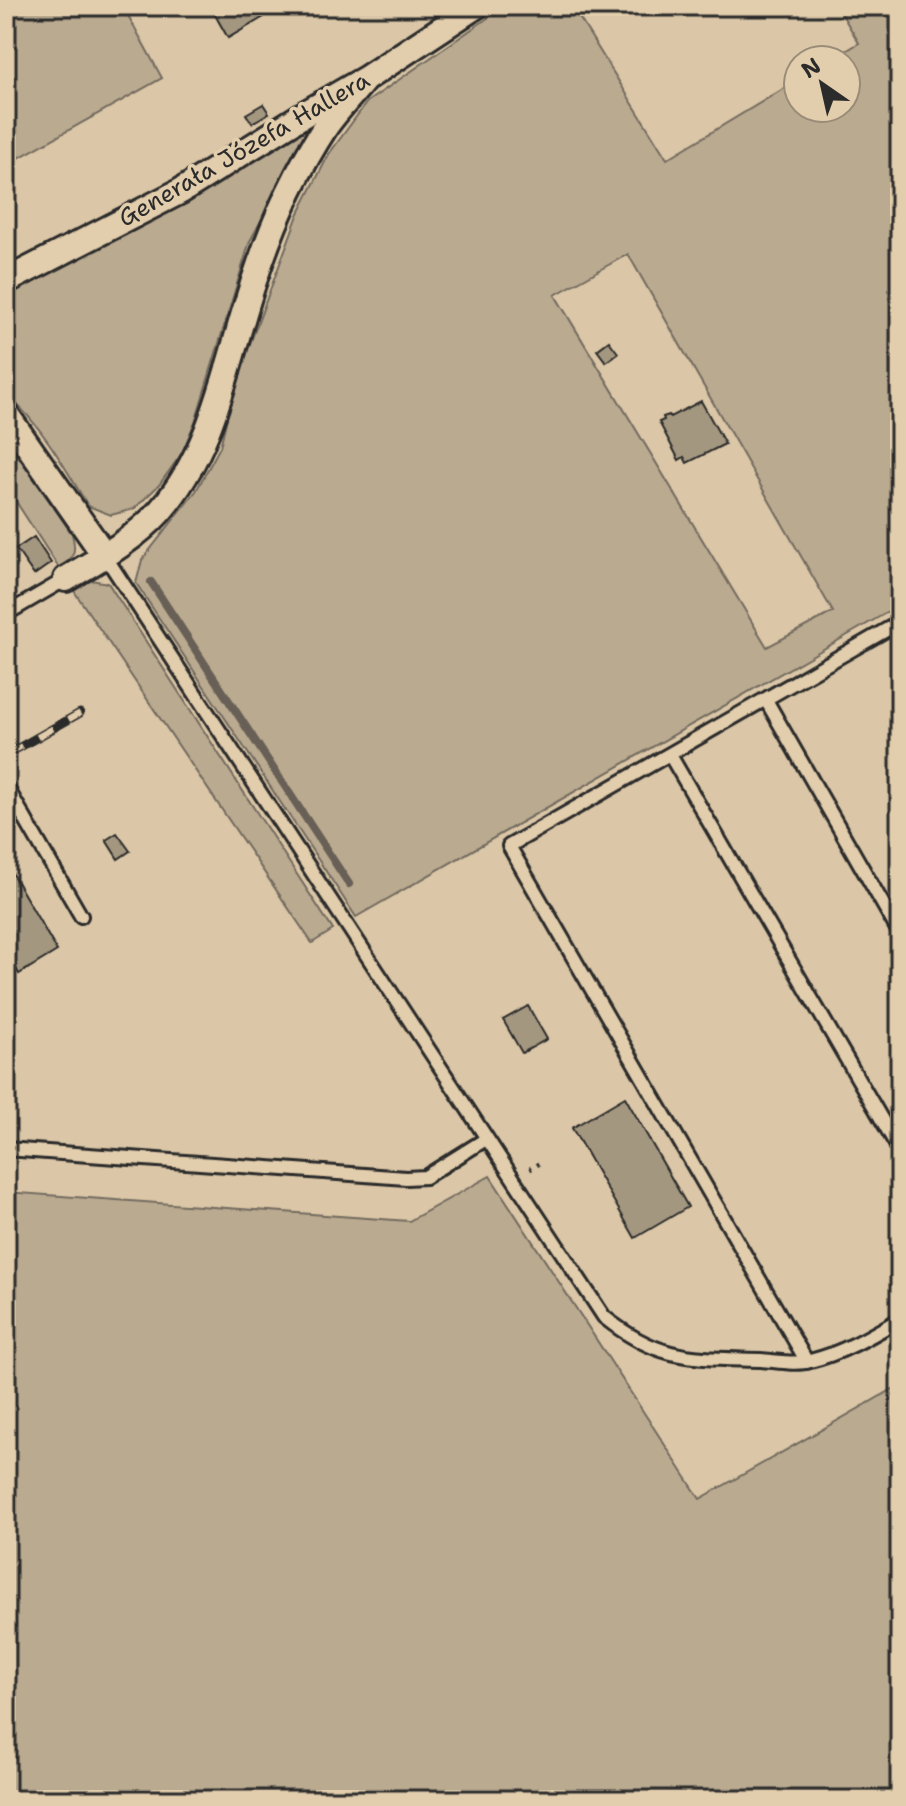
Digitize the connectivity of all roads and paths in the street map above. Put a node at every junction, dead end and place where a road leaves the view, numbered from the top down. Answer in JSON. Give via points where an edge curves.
{"nodes":[{"id":1,"x":476,"y":6,"type":"edge"},
{"id":2,"x":365,"y":79,"type":"junction"},
{"id":3,"x":6,"y":281,"type":"edge"},
{"id":4,"x":6,"y":414,"type":"edge"},
{"id":5,"x":105,"y":556,"type":"junction"},
{"id":6,"x":66,"y":579,"type":"joint"},
{"id":7,"x":6,"y":614,"type":"edge"},
{"id":8,"x":900,"y":622,"type":"edge"},
{"id":9,"x":766,"y":700,"type":"junction"},
{"id":10,"x":670,"y":755,"type":"junction"},
{"id":11,"x":6,"y":786,"type":"edge"},
{"id":12,"x":81,"y":916,"type":"dead end"},
{"id":13,"x":900,"y":934,"type":"edge"},
{"id":14,"x":486,"y":1139,"type":"junction"},
{"id":15,"x":6,"y":1149,"type":"edge"},
{"id":16,"x":900,"y":1151,"type":"edge"},
{"id":17,"x":900,"y":1319,"type":"edge"},
{"id":18,"x":807,"y":1362,"type":"junction"}],
"edges":[{"from":1,"to":2,"type":"street","name":"Generała Józefa Hallera"},
{"from":2,"to":3,"type":"street","name":"Generała Józefa Hallera","via":[[181,191]]},
{"from":2,"to":5,"type":"street","via":[[328,123],[291,188],[261,261],[203,443],[160,511]]},
{"from":4,"to":5,"type":"street"},
{"from":5,"to":6,"type":"street"},
{"from":5,"to":14,"type":"lane"},
{"from":6,"to":7,"type":"lane"},
{"from":8,"to":9,"type":"lane"},
{"from":9,"to":10,"type":"lane"},
{"from":9,"to":13,"type":"lane"},
{"from":10,"to":16,"type":"lane"},
{"from":10,"to":18,"type":"lane","via":[[509,846]]},
{"from":11,"to":12,"type":"lane"},
{"from":14,"to":15,"type":"lane","via":[[425,1177],[406,1178]]},
{"from":14,"to":18,"type":"lane","via":[[604,1317],[629,1337],[682,1357]]},
{"from":17,"to":18,"type":"lane","via":[[857,1345]]}]}
